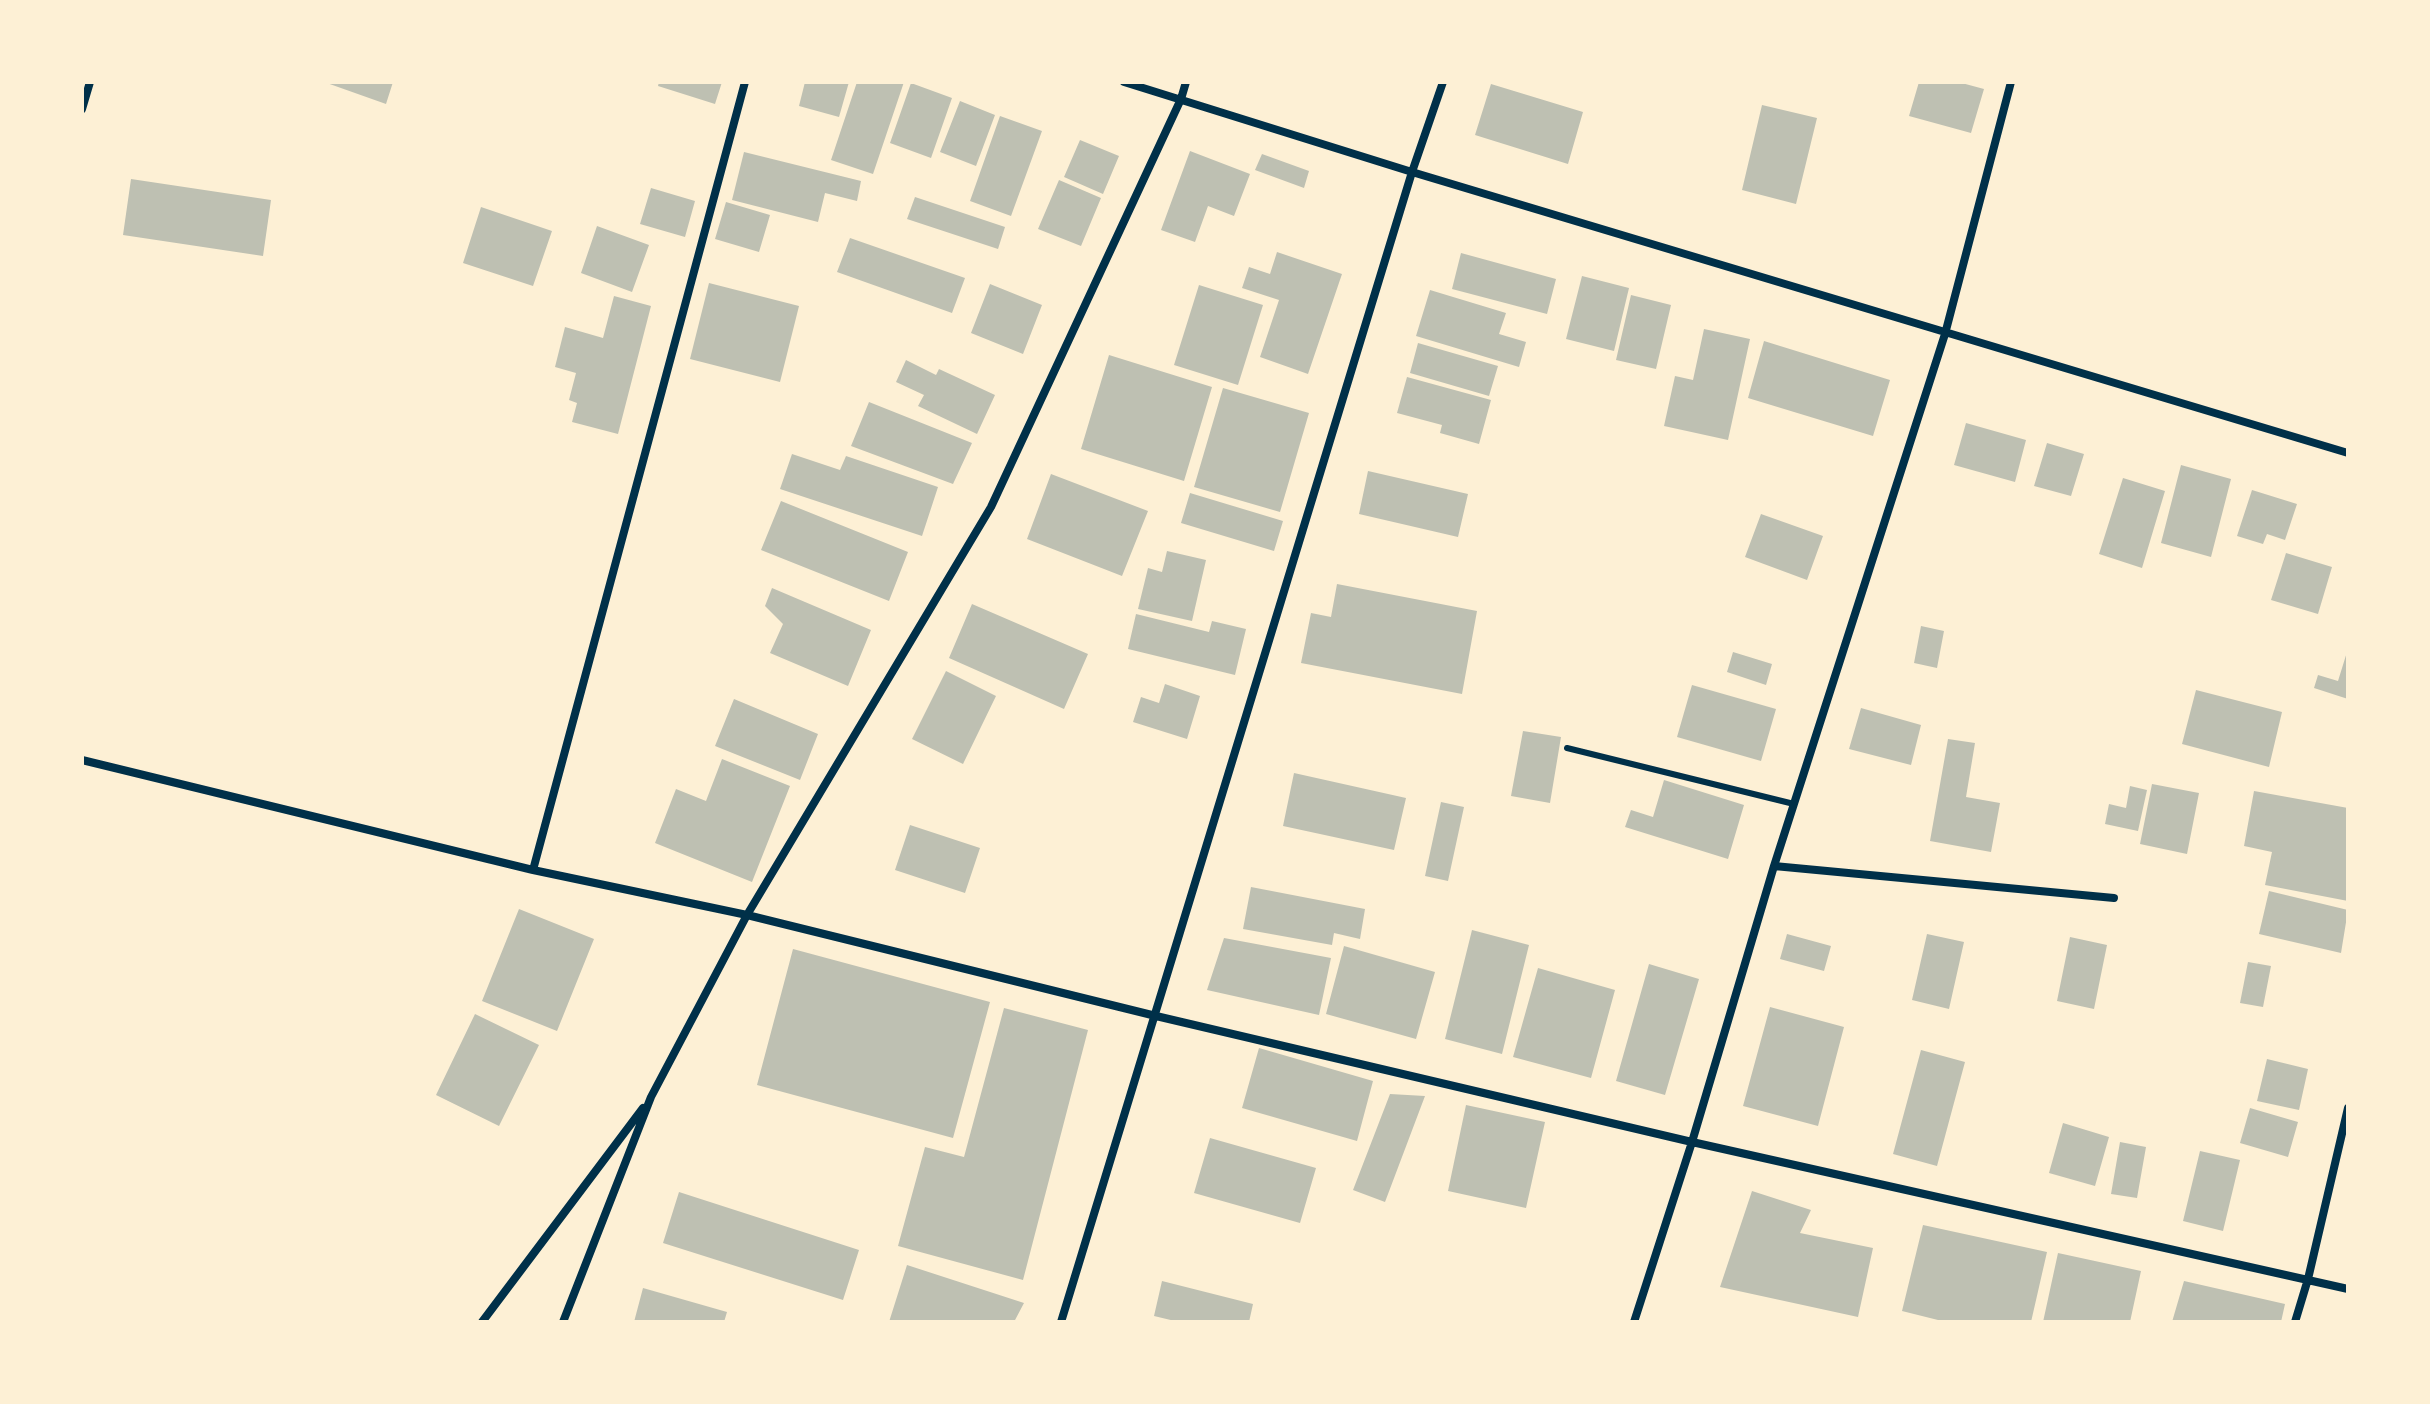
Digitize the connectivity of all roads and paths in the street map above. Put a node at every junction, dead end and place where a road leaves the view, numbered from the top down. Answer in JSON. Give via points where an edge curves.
{"nodes":[{"id":1,"x":90,"y":82,"type":"edge"},
{"id":2,"x":745,"y":82,"type":"edge"},
{"id":3,"x":1124,"y":82,"type":"edge"},
{"id":4,"x":1186,"y":82,"type":"edge"},
{"id":5,"x":1443,"y":82,"type":"edge"},
{"id":6,"x":2011,"y":82,"type":"edge"},
{"id":7,"x":1181,"y":99,"type":"junction"},
{"id":8,"x":82,"y":109,"type":"edge"},
{"id":9,"x":1412,"y":172,"type":"junction"},
{"id":10,"x":1945,"y":334,"type":"junction"},
{"id":11,"x":2348,"y":453,"type":"edge"},
{"id":12,"x":1567,"y":748,"type":"dead end"},
{"id":13,"x":82,"y":760,"type":"edge"},
{"id":14,"x":1794,"y":804,"type":"junction"},
{"id":15,"x":1774,"y":866,"type":"junction"},
{"id":16,"x":533,"y":870,"type":"junction"},
{"id":17,"x":2114,"y":898,"type":"dead end"},
{"id":18,"x":747,"y":915,"type":"junction"},
{"id":19,"x":1156,"y":1016,"type":"junction"},
{"id":20,"x":651,"y":1097,"type":"junction"},
{"id":21,"x":2348,"y":1108,"type":"edge"},
{"id":22,"x":1692,"y":1142,"type":"junction"},
{"id":23,"x":2308,"y":1279,"type":"junction"},
{"id":24,"x":2348,"y":1289,"type":"edge"},
{"id":25,"x":482,"y":1322,"type":"edge"},
{"id":26,"x":563,"y":1322,"type":"edge"},
{"id":27,"x":1061,"y":1322,"type":"edge"},
{"id":28,"x":1634,"y":1322,"type":"edge"},
{"id":29,"x":2295,"y":1322,"type":"edge"}],
"edges":[{"from":1,"to":8,"type":"street"},
{"from":2,"to":16,"type":"street"},
{"from":3,"to":7,"type":"street"},
{"from":4,"to":7,"type":"street"},
{"from":5,"to":9,"type":"street"},
{"from":6,"to":10,"type":"street"},
{"from":7,"to":9,"type":"street"},
{"from":7,"to":18,"type":"street","via":[[991,507]]},
{"from":9,"to":10,"type":"street"},
{"from":9,"to":19,"type":"street"},
{"from":10,"to":11,"type":"street"},
{"from":10,"to":14,"type":"street"},
{"from":12,"to":14,"type":"lane"},
{"from":13,"to":16,"type":"street"},
{"from":14,"to":15,"type":"street"},
{"from":15,"to":17,"type":"street"},
{"from":15,"to":22,"type":"street"},
{"from":16,"to":18,"type":"street"},
{"from":18,"to":19,"type":"street"},
{"from":18,"to":20,"type":"street"},
{"from":19,"to":22,"type":"street"},
{"from":19,"to":27,"type":"street"},
{"from":20,"to":25,"type":"street"},
{"from":20,"to":26,"type":"street"},
{"from":21,"to":23,"type":"street"},
{"from":22,"to":23,"type":"street"},
{"from":22,"to":28,"type":"street"},
{"from":23,"to":24,"type":"street"},
{"from":23,"to":29,"type":"street"}]}
